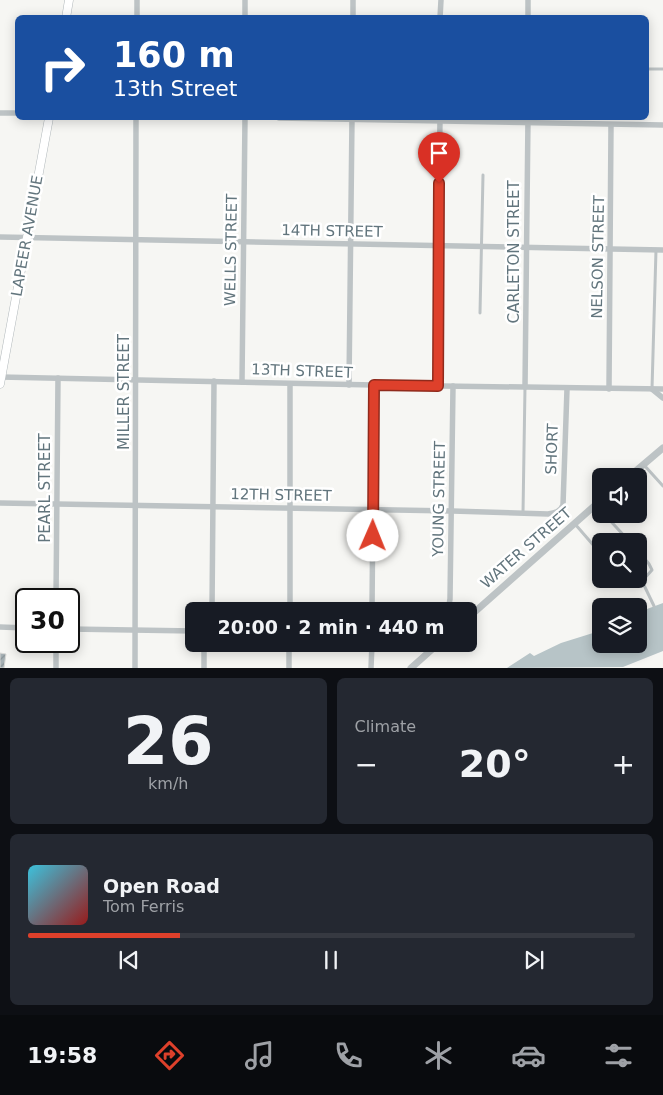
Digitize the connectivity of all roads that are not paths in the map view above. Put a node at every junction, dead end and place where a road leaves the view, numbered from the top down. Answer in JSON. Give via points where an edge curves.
{"nodes":[{"id":1,"x":69,"y":0,"type":"edge"},
{"id":2,"x":137,"y":0,"type":"edge"},
{"id":3,"x":245,"y":0,"type":"edge"},
{"id":4,"x":353,"y":0,"type":"edge"},
{"id":5,"x":441,"y":0,"type":"edge"},
{"id":6,"x":528,"y":0,"type":"edge"},
{"id":7,"x":66,"y":15,"type":"edge"},
{"id":8,"x":137,"y":15,"type":"edge"},
{"id":9,"x":245,"y":15,"type":"edge"},
{"id":10,"x":353,"y":15,"type":"edge"},
{"id":11,"x":440,"y":15,"type":"edge"},
{"id":12,"x":528,"y":15,"type":"edge"},
{"id":13,"x":649,"y":69,"type":"edge"},
{"id":14,"x":663,"y":69,"type":"edge"},
{"id":15,"x":0,"y":112,"type":"edge"},
{"id":16,"x":15,"y":113,"type":"edge"},
{"id":17,"x":48,"y":120,"type":"edge"},
{"id":18,"x":136,"y":120,"type":"edge"},
{"id":19,"x":244,"y":120,"type":"edge"},
{"id":20,"x":352,"y":120,"type":"edge"},
{"id":21,"x":440,"y":120,"type":"edge"},
{"id":22,"x":528,"y":120,"type":"edge"},
{"id":23,"x":628,"y":120,"type":"edge"},
{"id":24,"x":612,"y":125,"type":"junction"},
{"id":25,"x":628,"y":125,"type":"junction"},
{"id":26,"x":663,"y":125,"type":"edge"},
{"id":27,"x":483,"y":175,"type":"dead end"},
{"id":28,"x":0,"y":237,"type":"edge"},
{"id":29,"x":26,"y":237,"type":"junction"},
{"id":30,"x":136,"y":240,"type":"junction"},
{"id":31,"x":243,"y":242,"type":"junction"},
{"id":32,"x":351,"y":243,"type":"junction"},
{"id":33,"x":439,"y":245,"type":"junction"},
{"id":34,"x":482,"y":246,"type":"junction"},
{"id":35,"x":526,"y":247,"type":"junction"},
{"id":36,"x":611,"y":249,"type":"junction"},
{"id":37,"x":656,"y":250,"type":"junction"},
{"id":38,"x":663,"y":250,"type":"edge"},
{"id":39,"x":480,"y":313,"type":"dead end"},
{"id":40,"x":58,"y":378,"type":"junction"},
{"id":41,"x":0,"y":380,"type":"edge"},
{"id":42,"x":136,"y":380,"type":"junction"},
{"id":43,"x":214,"y":382,"type":"junction"},
{"id":44,"x":242,"y":382,"type":"junction"},
{"id":45,"x":290,"y":384,"type":"junction"},
{"id":46,"x":349,"y":385,"type":"junction"},
{"id":47,"x":374,"y":385,"type":"junction"},
{"id":48,"x":438,"y":386,"type":"junction"},
{"id":49,"x":453,"y":386,"type":"junction"},
{"id":50,"x":525,"y":387,"type":"junction"},
{"id":51,"x":567,"y":389,"type":"junction"},
{"id":52,"x":609,"y":389,"type":"junction"},
{"id":53,"x":652,"y":389,"type":"junction"},
{"id":54,"x":663,"y":389,"type":"edge"},
{"id":55,"x":663,"y":398,"type":"edge"},
{"id":56,"x":663,"y":448,"type":"edge"},
{"id":57,"x":644,"y":464,"type":"junction"},
{"id":58,"x":639,"y":468,"type":"edge"},
{"id":59,"x":663,"y":486,"type":"edge"},
{"id":60,"x":0,"y":503,"type":"edge"},
{"id":61,"x":57,"y":504,"type":"junction"},
{"id":62,"x":136,"y":505,"type":"junction"},
{"id":63,"x":212,"y":506,"type":"junction"},
{"id":64,"x":290,"y":508,"type":"junction"},
{"id":65,"x":592,"y":508,"type":"edge"},
{"id":66,"x":373,"y":510,"type":"junction"},
{"id":67,"x":561,"y":510,"type":"joint"},
{"id":68,"x":452,"y":511,"type":"junction"},
{"id":69,"x":523,"y":513,"type":"junction"},
{"id":70,"x":613,"y":523,"type":"edge"},
{"id":71,"x":575,"y":524,"type":"junction"},
{"id":72,"x":622,"y":533,"type":"edge"},
{"id":73,"x":592,"y":544,"type":"edge"},
{"id":74,"x":647,"y":562,"type":"edge"},
{"id":75,"x":647,"y":575,"type":"edge"},
{"id":76,"x":56,"y":588,"type":"edge"},
{"id":77,"x":646,"y":588,"type":"edge"},
{"id":78,"x":212,"y":602,"type":"edge"},
{"id":79,"x":290,"y":602,"type":"edge"},
{"id":80,"x":372,"y":602,"type":"edge"},
{"id":81,"x":450,"y":602,"type":"edge"},
{"id":82,"x":654,"y":606,"type":"dead end"},
{"id":83,"x":477,"y":610,"type":"edge"},
{"id":84,"x":0,"y":627,"type":"edge"},
{"id":85,"x":15,"y":628,"type":"edge"},
{"id":86,"x":80,"y":629,"type":"edge"},
{"id":87,"x":135,"y":630,"type":"junction"},
{"id":88,"x":185,"y":631,"type":"edge"},
{"id":89,"x":204,"y":652,"type":"edge"},
{"id":90,"x":289,"y":652,"type":"edge"},
{"id":91,"x":372,"y":652,"type":"edge"},
{"id":92,"x":429,"y":652,"type":"edge"},
{"id":93,"x":56,"y":653,"type":"edge"},
{"id":94,"x":56,"y":668,"type":"edge"},
{"id":95,"x":135,"y":668,"type":"edge"},
{"id":96,"x":204,"y":668,"type":"edge"},
{"id":97,"x":289,"y":668,"type":"edge"},
{"id":98,"x":371,"y":668,"type":"edge"},
{"id":99,"x":411,"y":668,"type":"edge"}],
"edges":[{"from":1,"to":7,"type":"main road"},
{"from":2,"to":8,"type":"street"},
{"from":3,"to":9,"type":"street"},
{"from":4,"to":10,"type":"street"},
{"from":5,"to":11,"type":"street"},
{"from":6,"to":12,"type":"street"},
{"from":13,"to":14,"type":"lane"},
{"from":15,"to":16,"type":"street"},
{"from":17,"to":29,"type":"main road","name":"LAPEER AVENUE"},
{"from":18,"to":30,"type":"street","name":"MILLER STREET"},
{"from":19,"to":31,"type":"street","name":"WELLS STREET"},
{"from":20,"to":32,"type":"street"},
{"from":21,"to":33,"type":"street"},
{"from":22,"to":24,"type":"street"},
{"from":22,"to":35,"type":"street","name":"CARLETON STREET"},
{"from":23,"to":25,"type":"lane"},
{"from":24,"to":25,"type":"street"},
{"from":24,"to":36,"type":"street","name":"NELSON STREET"},
{"from":25,"to":26,"type":"street"},
{"from":27,"to":34,"type":"lane"},
{"from":28,"to":29,"type":"street","name":"14TH STREET"},
{"from":29,"to":30,"type":"street","name":"14TH STREET"},
{"from":29,"to":41,"type":"main road","name":"LAPEER AVENUE"},
{"from":30,"to":31,"type":"street","name":"14TH STREET"},
{"from":30,"to":42,"type":"street","name":"MILLER STREET"},
{"from":31,"to":32,"type":"street","name":"14TH STREET"},
{"from":31,"to":44,"type":"street","name":"WELLS STREET"},
{"from":32,"to":33,"type":"street","name":"14TH STREET"},
{"from":32,"to":46,"type":"street"},
{"from":33,"to":34,"type":"street","name":"14TH STREET"},
{"from":33,"to":48,"type":"street"},
{"from":34,"to":35,"type":"street","name":"14TH STREET"},
{"from":34,"to":39,"type":"lane"},
{"from":35,"to":36,"type":"street","name":"14TH STREET"},
{"from":35,"to":50,"type":"street","name":"CARLETON STREET"},
{"from":36,"to":37,"type":"street","name":"14TH STREET"},
{"from":36,"to":52,"type":"street","name":"NELSON STREET"},
{"from":37,"to":38,"type":"street","name":"14TH STREET"},
{"from":37,"to":53,"type":"lane"},
{"from":40,"to":41,"type":"street","name":"13TH STREET"},
{"from":40,"to":42,"type":"street","name":"13TH STREET"},
{"from":40,"to":61,"type":"street","name":"PEARL STREET"},
{"from":42,"to":43,"type":"street","name":"13TH STREET"},
{"from":42,"to":62,"type":"street","name":"MILLER STREET"},
{"from":43,"to":44,"type":"street","name":"13TH STREET"},
{"from":43,"to":63,"type":"street"},
{"from":44,"to":45,"type":"street","name":"13TH STREET"},
{"from":45,"to":46,"type":"street","name":"13TH STREET"},
{"from":45,"to":64,"type":"street"},
{"from":46,"to":47,"type":"street","name":"13TH STREET"},
{"from":47,"to":48,"type":"street","name":"13TH STREET"},
{"from":47,"to":66,"type":"street"},
{"from":48,"to":49,"type":"street","name":"13TH STREET"},
{"from":49,"to":50,"type":"street","name":"13TH STREET"},
{"from":49,"to":68,"type":"street","name":"YOUNG STREET"},
{"from":50,"to":51,"type":"street","name":"13TH STREET"},
{"from":50,"to":69,"type":"lane"},
{"from":51,"to":52,"type":"street","name":"13TH STREET"},
{"from":51,"to":67,"type":"street","name":"SHORT"},
{"from":52,"to":53,"type":"street","name":"13TH STREET"},
{"from":53,"to":54,"type":"street","name":"13TH STREET"},
{"from":53,"to":55,"type":"street"},
{"from":56,"to":57,"type":"street"},
{"from":57,"to":58,"type":"street"},
{"from":57,"to":59,"type":"lane"},
{"from":60,"to":61,"type":"street","name":"12TH STREET"},
{"from":61,"to":62,"type":"street","name":"12TH STREET"},
{"from":61,"to":76,"type":"street","name":"PEARL STREET"},
{"from":62,"to":63,"type":"street","name":"12TH STREET"},
{"from":62,"to":87,"type":"street","name":"MILLER STREET"},
{"from":63,"to":64,"type":"street","name":"12TH STREET"},
{"from":63,"to":78,"type":"street"},
{"from":64,"to":66,"type":"street","name":"12TH STREET"},
{"from":64,"to":79,"type":"street"},
{"from":65,"to":71,"type":"street","name":"WATER STREET"},
{"from":66,"to":68,"type":"street","name":"12TH STREET"},
{"from":66,"to":80,"type":"street"},
{"from":67,"to":69,"type":"street","name":"12TH STREET","via":[[548,514]]},
{"from":68,"to":69,"type":"street","name":"12TH STREET"},
{"from":68,"to":81,"type":"street","name":"YOUNG STREET"},
{"from":70,"to":72,"type":"lane"},
{"from":71,"to":73,"type":"lane"},
{"from":71,"to":83,"type":"street","name":"WATER STREET"},
{"from":74,"to":75,"type":"lane","via":[[652,570]]},
{"from":77,"to":82,"type":"lane"},
{"from":84,"to":85,"type":"street"},
{"from":86,"to":87,"type":"street"},
{"from":87,"to":88,"type":"street"},
{"from":87,"to":95,"type":"street","name":"MILLER STREET"},
{"from":89,"to":96,"type":"street"},
{"from":90,"to":97,"type":"street"},
{"from":91,"to":98,"type":"street"},
{"from":92,"to":99,"type":"street"},
{"from":93,"to":94,"type":"street"}]}
